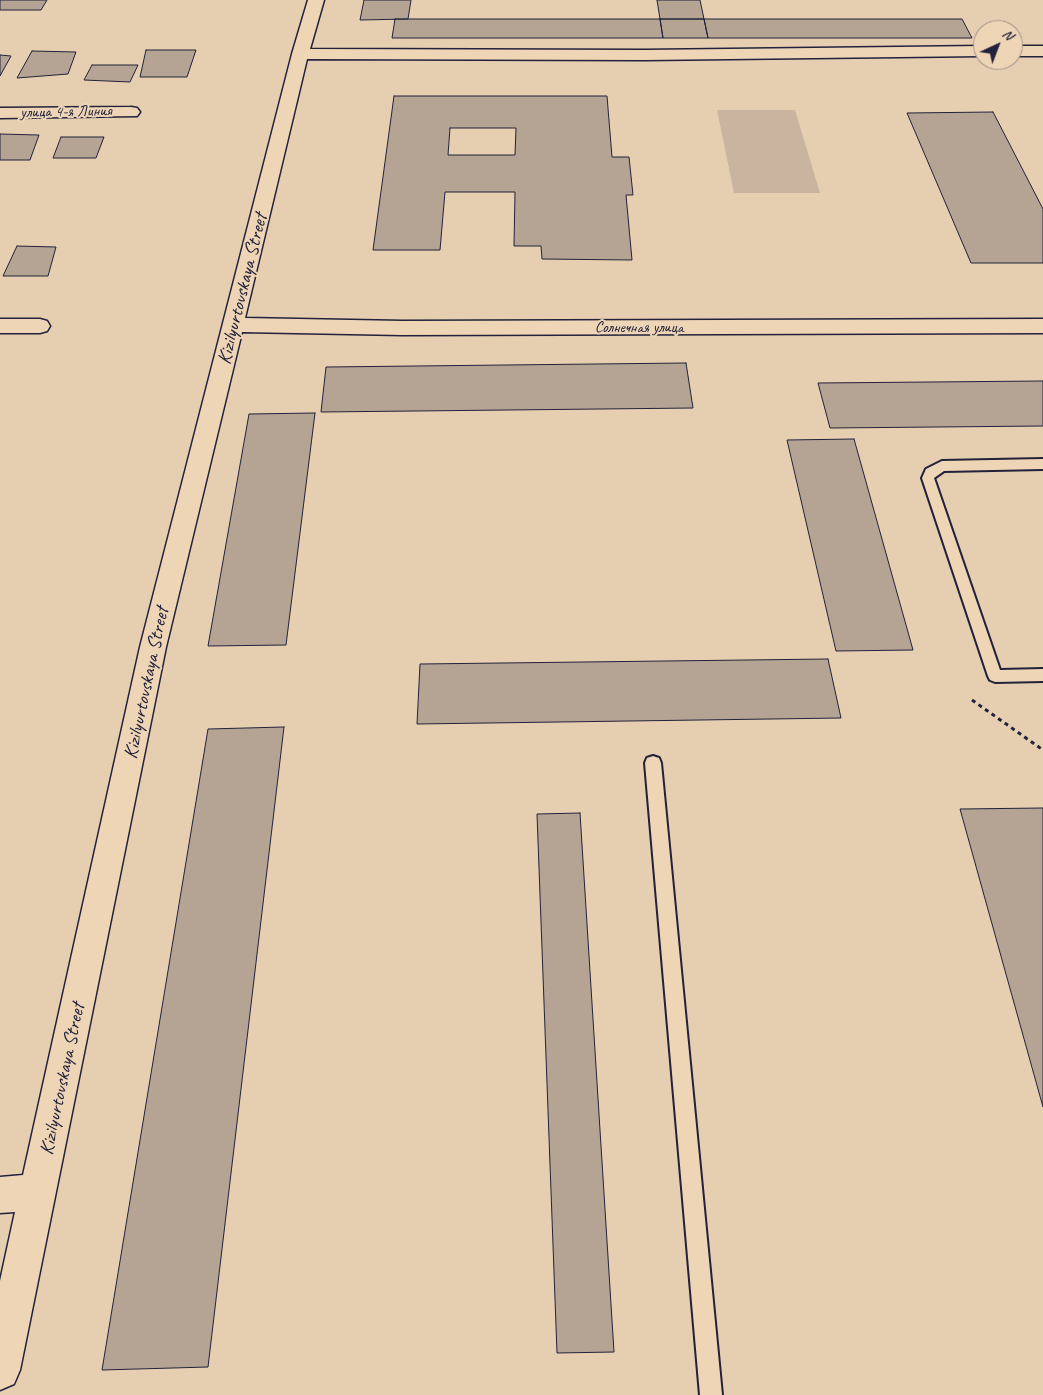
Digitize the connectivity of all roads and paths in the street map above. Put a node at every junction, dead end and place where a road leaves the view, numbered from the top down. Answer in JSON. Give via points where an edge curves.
{"nodes":[{"id":1,"x":316,"y":0,"type":"edge"},
{"id":2,"x":973,"y":51,"type":"edge"},
{"id":3,"x":1023,"y":51,"type":"edge"},
{"id":4,"x":1043,"y":51,"type":"edge"},
{"id":5,"x":300,"y":54,"type":"junction"},
{"id":6,"x":131,"y":112,"type":"dead end"},
{"id":7,"x":0,"y":113,"type":"edge"},
{"id":8,"x":234,"y":325,"type":"junction"},
{"id":9,"x":0,"y":326,"type":"edge"},
{"id":10,"x":40,"y":326,"type":"dead end"},
{"id":11,"x":1043,"y":326,"type":"edge"},
{"id":12,"x":1043,"y":464,"type":"edge"},
{"id":13,"x":1043,"y":675,"type":"edge"},
{"id":14,"x":972,"y":700,"type":"dead end"},
{"id":15,"x":1043,"y":750,"type":"edge"},
{"id":16,"x":653,"y":763,"type":"dead end"},
{"id":17,"x":39,"y":1192,"type":"junction"},
{"id":18,"x":0,"y":1195,"type":"edge"},
{"id":19,"x":0,"y":1370,"type":"edge"},
{"id":20,"x":711,"y":1395,"type":"edge"}],
"edges":[{"from":1,"to":5,"type":"street","name":"Kizilyurtovskaya Street"},
{"from":2,"to":5,"type":"street"},
{"from":3,"to":4,"type":"street"},
{"from":5,"to":8,"type":"street","name":"Kizilyurtovskaya Street"},
{"from":6,"to":7,"type":"street","name":"улица 4-я Линия"},
{"from":8,"to":11,"type":"street","name":"Солнечная улица","via":[[403,328]]},
{"from":8,"to":17,"type":"street","name":"Kizilyurtovskaya Street","via":[[153,647]]},
{"from":9,"to":10,"type":"street"},
{"from":12,"to":13,"type":"lane","via":[[942,466],[928,478],[994,676]]},
{"from":14,"to":15,"type":"path"},
{"from":16,"to":20,"type":"lane"},
{"from":17,"to":18,"type":"street"},
{"from":17,"to":19,"type":"street","name":"Kizilyurtovskaya Street"}]}
